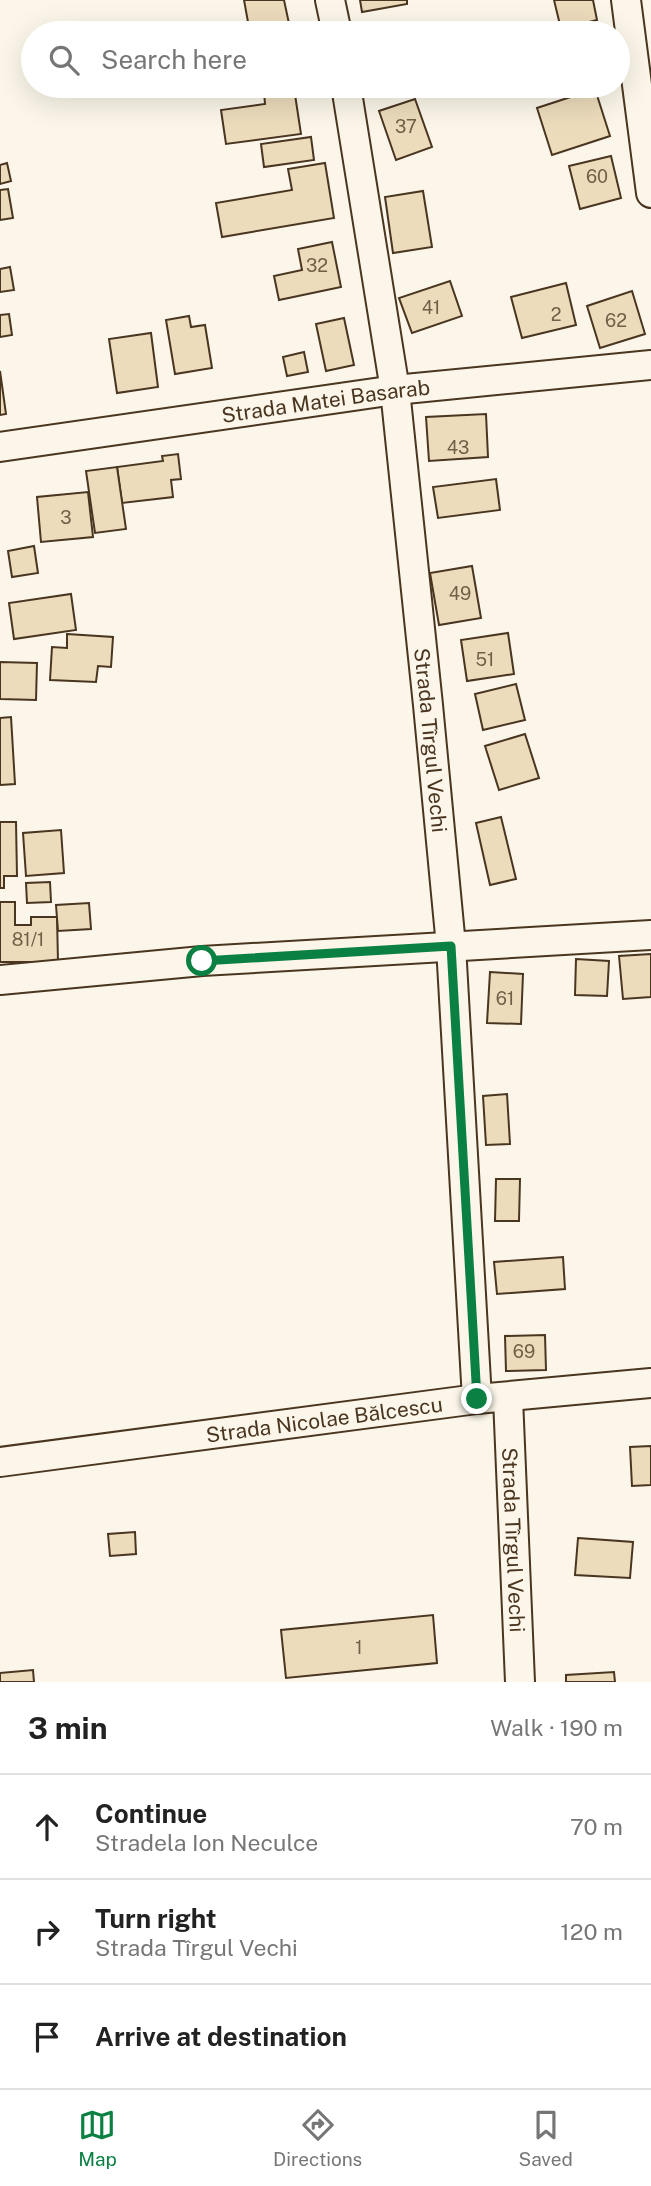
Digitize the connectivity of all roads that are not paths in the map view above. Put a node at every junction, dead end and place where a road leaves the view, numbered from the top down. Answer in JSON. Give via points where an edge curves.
{"nodes":[{"id":1,"x":330,"y":0,"type":"edge"},
{"id":2,"x":626,"y":0,"type":"edge"},
{"id":3,"x":334,"y":21,"type":"edge"},
{"id":4,"x":629,"y":21,"type":"edge"},
{"id":5,"x":630,"y":31,"type":"edge"},
{"id":6,"x":348,"y":98,"type":"edge"},
{"id":7,"x":651,"y":193,"type":"edge"},
{"id":8,"x":651,"y":365,"type":"edge"},
{"id":9,"x":395,"y":390,"type":"junction"},
{"id":10,"x":0,"y":447,"type":"edge"},
{"id":11,"x":651,"y":934,"type":"edge"},
{"id":12,"x":451,"y":946,"type":"junction"},
{"id":13,"x":0,"y":980,"type":"edge"},
{"id":14,"x":651,"y":1383,"type":"edge"},
{"id":15,"x":508,"y":1398,"type":"junction"},
{"id":16,"x":477,"y":1399,"type":"junction"},
{"id":17,"x":0,"y":1462,"type":"edge"},
{"id":18,"x":520,"y":1682,"type":"edge"}],
"edges":[{"from":1,"to":3,"type":"street"},
{"from":2,"to":4,"type":"street"},
{"from":5,"to":7,"type":"street"},
{"from":6,"to":9,"type":"street","name":"Strada Tîrgul Vechi"},
{"from":8,"to":9,"type":"street","name":"Strada Matei Basarab"},
{"from":9,"to":10,"type":"street","name":"Strada Matei Basarab"},
{"from":9,"to":12,"type":"street","name":"Strada Tîrgul Vechi"},
{"from":11,"to":12,"type":"street"},
{"from":12,"to":13,"type":"street","via":[[202,961]]},
{"from":12,"to":16,"type":"street","name":"Strada Tîrgul Vechi"},
{"from":14,"to":15,"type":"street","name":"Strada Nicolae Bălcescu"},
{"from":15,"to":16,"type":"street","name":"Strada Nicolae Bălcescu"},
{"from":15,"to":18,"type":"street","name":"Strada Tîrgul Vechi"},
{"from":16,"to":17,"type":"street","name":"Strada Nicolae Bălcescu"}]}
